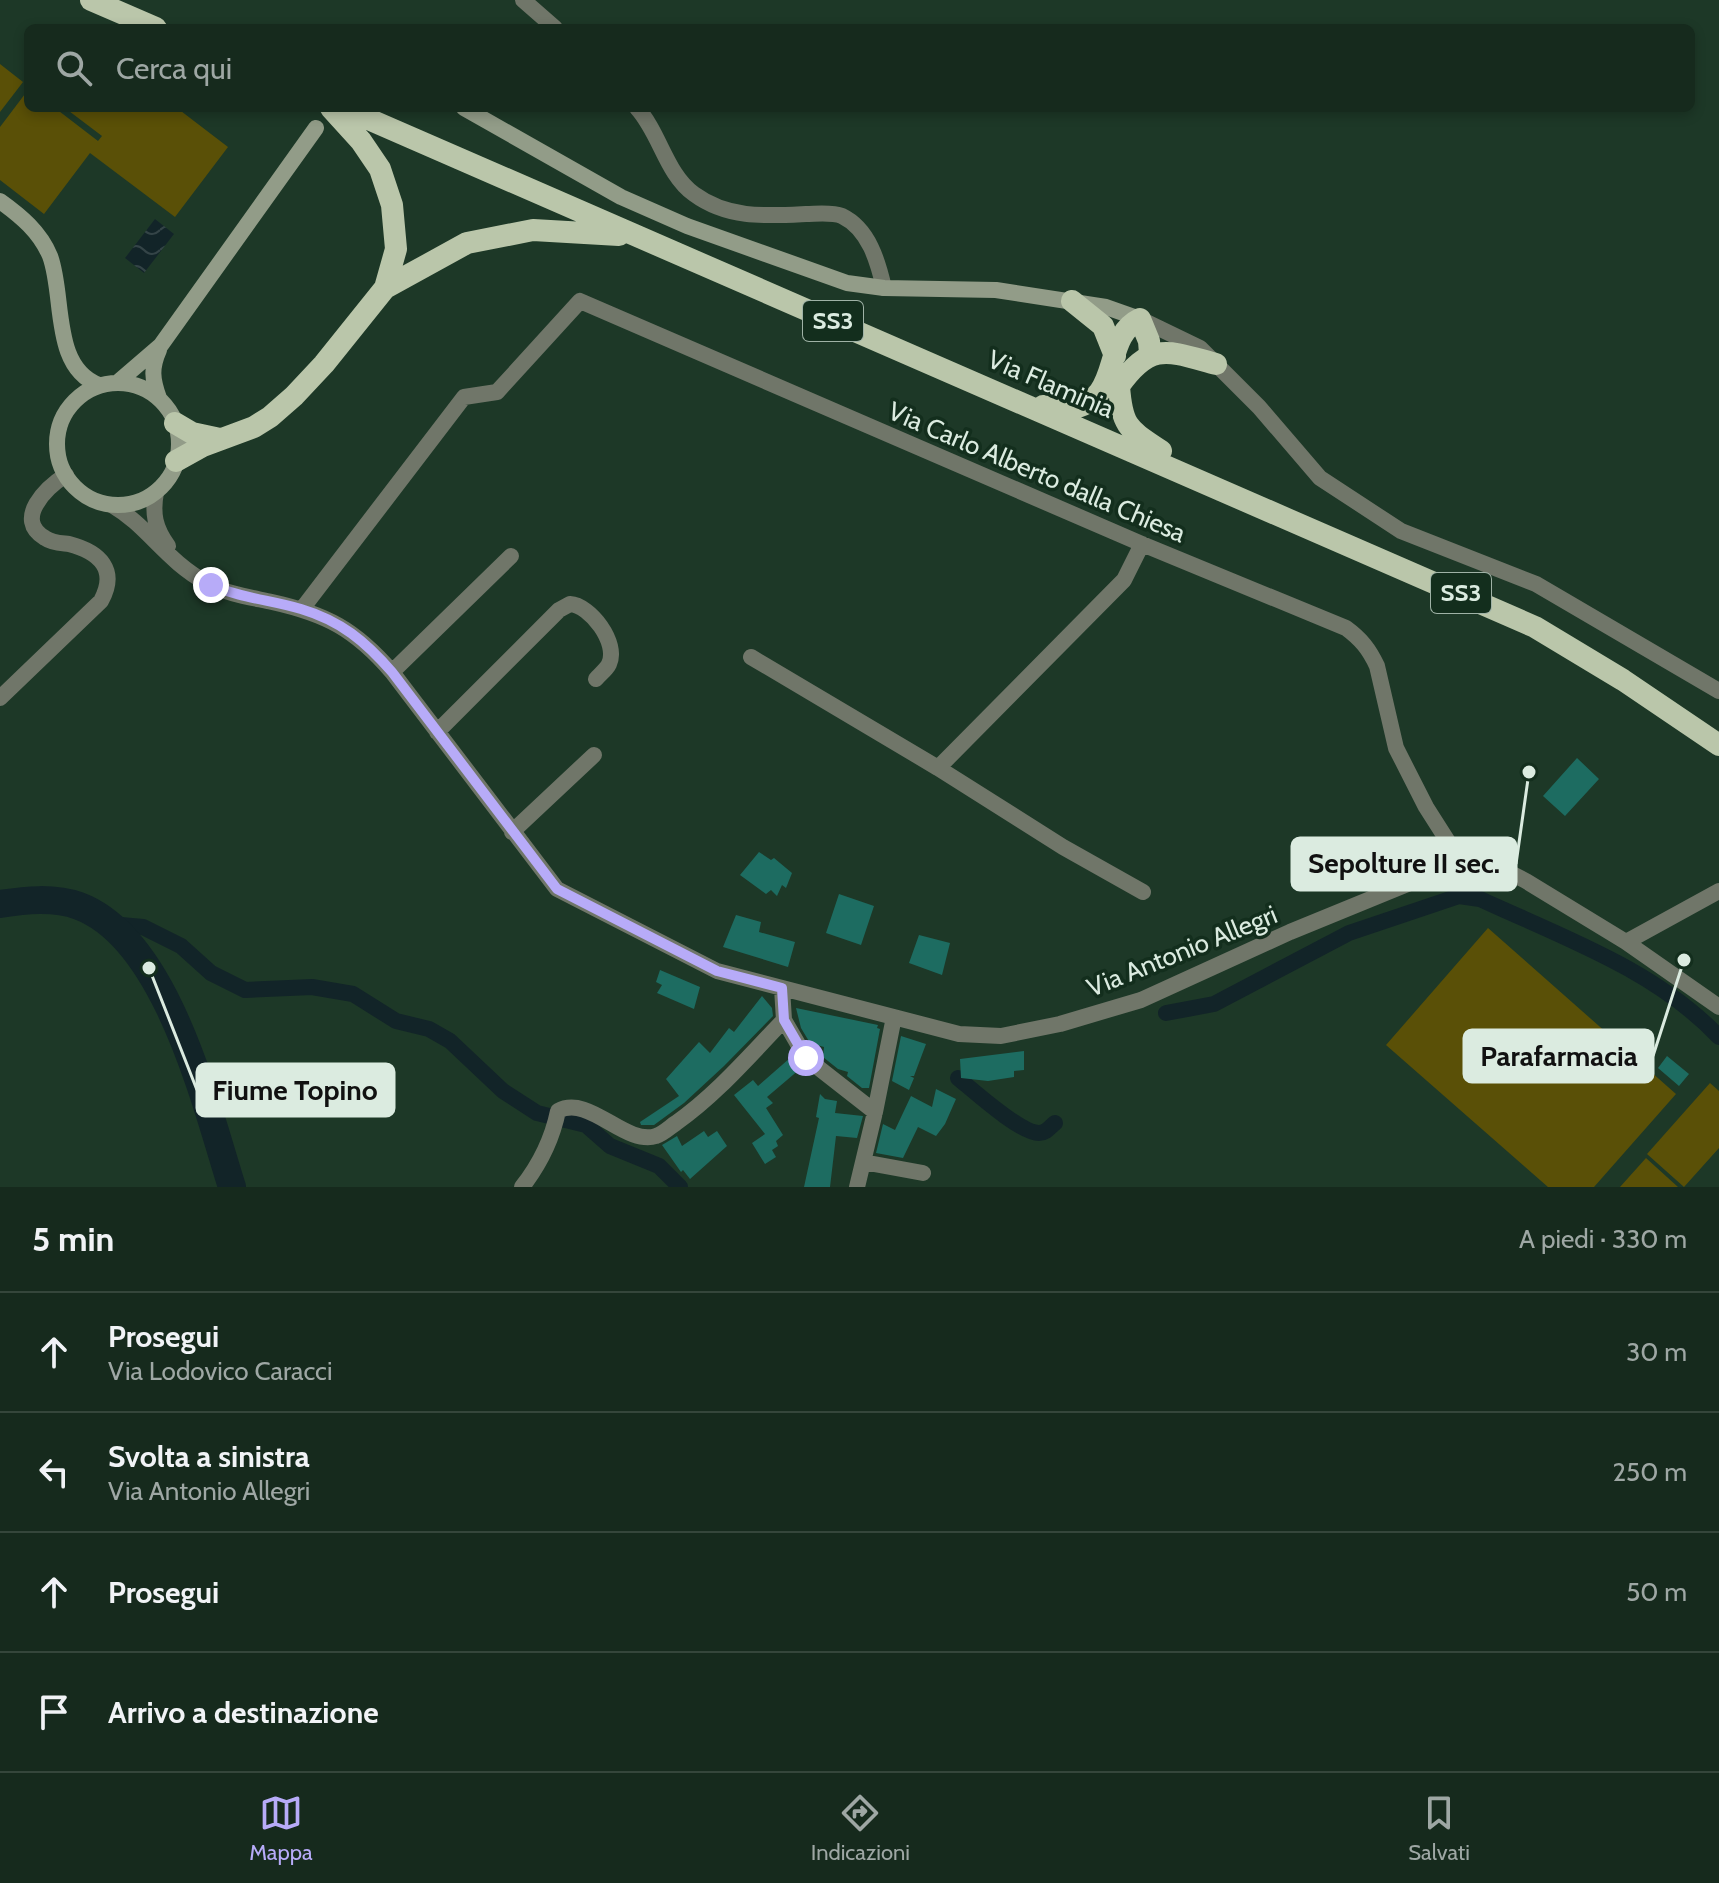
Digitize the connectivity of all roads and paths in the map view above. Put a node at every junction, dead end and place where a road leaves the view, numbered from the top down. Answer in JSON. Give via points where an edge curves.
{"nodes":[{"id":1,"x":91,"y":0,"type":"edge"},
{"id":2,"x":523,"y":0,"type":"edge"},
{"id":3,"x":147,"y":24,"type":"edge"},
{"id":4,"x":550,"y":24,"type":"edge"},
{"id":5,"x":335,"y":112,"type":"edge"},
{"id":6,"x":352,"y":112,"type":"edge"},
{"id":7,"x":471,"y":112,"type":"edge"},
{"id":8,"x":641,"y":112,"type":"edge"},
{"id":9,"x":316,"y":128,"type":"dead end"},
{"id":10,"x":0,"y":201,"type":"edge"},
{"id":11,"x":637,"y":236,"type":"junction"},
{"id":12,"x":385,"y":288,"type":"junction"},
{"id":13,"x":884,"y":288,"type":"junction"},
{"id":14,"x":1072,"y":301,"type":"junction"},
{"id":15,"x":1140,"y":319,"type":"junction"},
{"id":16,"x":161,"y":345,"type":"junction"},
{"id":17,"x":1150,"y":354,"type":"junction"},
{"id":18,"x":1115,"y":356,"type":"junction"},
{"id":19,"x":73,"y":363,"type":"junction"},
{"id":20,"x":1216,"y":364,"type":"junction"},
{"id":21,"x":118,"y":382,"type":"junction"},
{"id":22,"x":99,"y":385,"type":"junction"},
{"id":23,"x":159,"y":398,"type":"junction"},
{"id":24,"x":1029,"y":405,"type":"junction"},
{"id":25,"x":69,"y":407,"type":"junction"},
{"id":26,"x":175,"y":423,"type":"junction"},
{"id":27,"x":220,"y":439,"type":"junction"},
{"id":28,"x":176,"y":461,"type":"junction"},
{"id":29,"x":1186,"y":473,"type":"junction"},
{"id":30,"x":66,"y":475,"type":"junction"},
{"id":31,"x":156,"y":492,"type":"junction"},
{"id":32,"x":112,"y":505,"type":"junction"},
{"id":33,"x":1142,"y":544,"type":"junction"},
{"id":34,"x":511,"y":556,"type":"dead end"},
{"id":35,"x":211,"y":585,"type":"junction"},
{"id":36,"x":302,"y":609,"type":"junction"},
{"id":37,"x":751,"y":657,"type":"dead end"},
{"id":38,"x":392,"y":672,"type":"junction"},
{"id":39,"x":596,"y":679,"type":"dead end"},
{"id":40,"x":1719,"y":691,"type":"edge"},
{"id":41,"x":0,"y":698,"type":"edge"},
{"id":42,"x":437,"y":732,"type":"junction"},
{"id":43,"x":1719,"y":745,"type":"edge"},
{"id":44,"x":594,"y":755,"type":"dead end"},
{"id":45,"x":938,"y":768,"type":"junction"},
{"id":46,"x":512,"y":832,"type":"junction"},
{"id":47,"x":1461,"y":862,"type":"junction"},
{"id":48,"x":1719,"y":891,"type":"edge"},
{"id":49,"x":1143,"y":892,"type":"dead end"},
{"id":50,"x":1626,"y":942,"type":"junction"},
{"id":51,"x":782,"y":988,"type":"junction"},
{"id":52,"x":1719,"y":1007,"type":"edge"},
{"id":53,"x":894,"y":1017,"type":"junction"},
{"id":54,"x":784,"y":1020,"type":"junction"},
{"id":55,"x":875,"y":1112,"type":"junction"},
{"id":56,"x":863,"y":1162,"type":"junction"},
{"id":57,"x":923,"y":1173,"type":"dead end"},
{"id":58,"x":522,"y":1187,"type":"edge"},
{"id":59,"x":857,"y":1187,"type":"edge"}],
"edges":[{"from":1,"to":3,"type":"highway"},
{"from":2,"to":4,"type":"street"},
{"from":5,"to":12,"type":"highway","via":[[380,169],[392,205],[396,249]]},
{"from":6,"to":11,"type":"highway","name":"Via Flaminia","number":"SS3"},
{"from":7,"to":13,"type":"main road","via":[[609,190],[687,226],[847,283]]},
{"from":8,"to":13,"type":"street","via":[[679,179],[694,194],[730,213],[842,216],[864,235]]},
{"from":9,"to":16,"type":"main road"},
{"from":10,"to":19,"type":"main road","via":[[39,236],[54,271]]},
{"from":11,"to":12,"type":"highway","via":[[533,230],[467,243]]},
{"from":11,"to":24,"type":"highway","name":"Via Flaminia","number":"SS3"},
{"from":12,"to":27,"type":"highway","via":[[294,396],[254,427]]},
{"from":13,"to":14,"type":"main road","via":[[996,290]]},
{"from":14,"to":15,"type":"main road"},
{"from":14,"to":18,"type":"highway","via":[[1103,326]]},
{"from":15,"to":17,"type":"highway"},
{"from":15,"to":18,"type":"highway","via":[[1118,338]]},
{"from":15,"to":20,"type":"street","via":[[1200,348]]},
{"from":16,"to":21,"type":"main road"},
{"from":16,"to":23,"type":"main road","via":[[152,378]]},
{"from":17,"to":20,"type":"highway","via":[[1177,354]]},
{"from":17,"to":29,"type":"highway","via":[[1119,386],[1121,412],[1132,432]]},
{"from":18,"to":24,"type":"highway","via":[[1104,389],[1090,400],[1069,409]]},
{"from":19,"to":22,"type":"main road","via":[[84,378]]},
{"from":19,"to":25,"type":"main road"},
{"from":20,"to":40,"type":"street","via":[[1320,478],[1401,531],[1536,584]]},
{"from":21,"to":22,"type":"main road"},
{"from":21,"to":23,"type":"main road"},
{"from":22,"to":25,"type":"main road"},
{"from":23,"to":26,"type":"main road"},
{"from":24,"to":29,"type":"highway","name":"Via Flaminia","number":"SS3"},
{"from":25,"to":30,"type":"main road","via":[[57,445]]},
{"from":26,"to":27,"type":"highway"},
{"from":26,"to":28,"type":"main road"},
{"from":27,"to":28,"type":"highway"},
{"from":28,"to":31,"type":"main road"},
{"from":29,"to":43,"type":"highway","name":"Via Flaminia","number":"SS3","via":[[1535,627]]},
{"from":30,"to":32,"type":"main road","via":[[90,498]]},
{"from":30,"to":41,"type":"street","via":[[41,494],[34,523],[45,539],[79,548],[101,561],[107,569],[107,590]]},
{"from":31,"to":32,"type":"main road","via":[[134,503]]},
{"from":31,"to":35,"type":"street","via":[[156,529]]},
{"from":32,"to":35,"type":"street","via":[[175,562]]},
{"from":33,"to":36,"type":"street","name":"Via Carlo Alberto dalla Chiesa","via":[[580,301],[497,392],[464,397]]},
{"from":33,"to":45,"type":"street","via":[[1124,580]]},
{"from":33,"to":47,"type":"street","name":"Via Carlo Alberto dalla Chiesa","via":[[1360,638],[1377,666],[1396,748]]},
{"from":34,"to":38,"type":"street"},
{"from":35,"to":36,"type":"street","name":"Via Antonio Allegri"},
{"from":36,"to":38,"type":"street","name":"Via Antonio Allegri","via":[[362,639]]},
{"from":37,"to":45,"type":"street"},
{"from":38,"to":42,"type":"street","name":"Via Antonio Allegri"},
{"from":39,"to":42,"type":"street","via":[[609,665],[606,634],[584,608],[570,604]]},
{"from":42,"to":46,"type":"street","name":"Via Antonio Allegri"},
{"from":44,"to":46,"type":"street"},
{"from":45,"to":49,"type":"street"},
{"from":46,"to":51,"type":"street","name":"Via Antonio Allegri","via":[[557,889],[717,971]]},
{"from":47,"to":50,"type":"street","via":[[1491,863]]},
{"from":47,"to":53,"type":"street","name":"Via Antonio Allegri","via":[[1141,1000],[1060,1024],[1001,1036],[959,1034]]},
{"from":48,"to":50,"type":"street"},
{"from":50,"to":52,"type":"street"},
{"from":51,"to":53,"type":"street","name":"Via Antonio Allegri"},
{"from":51,"to":54,"type":"street"},
{"from":53,"to":55,"type":"street"},
{"from":54,"to":55,"type":"street","via":[[806,1058]]},
{"from":54,"to":58,"type":"street","via":[[701,1105],[657,1136],[642,1137],[578,1108],[558,1111],[538,1166]]},
{"from":55,"to":56,"type":"street"},
{"from":56,"to":57,"type":"street"},
{"from":56,"to":59,"type":"street"}]}
